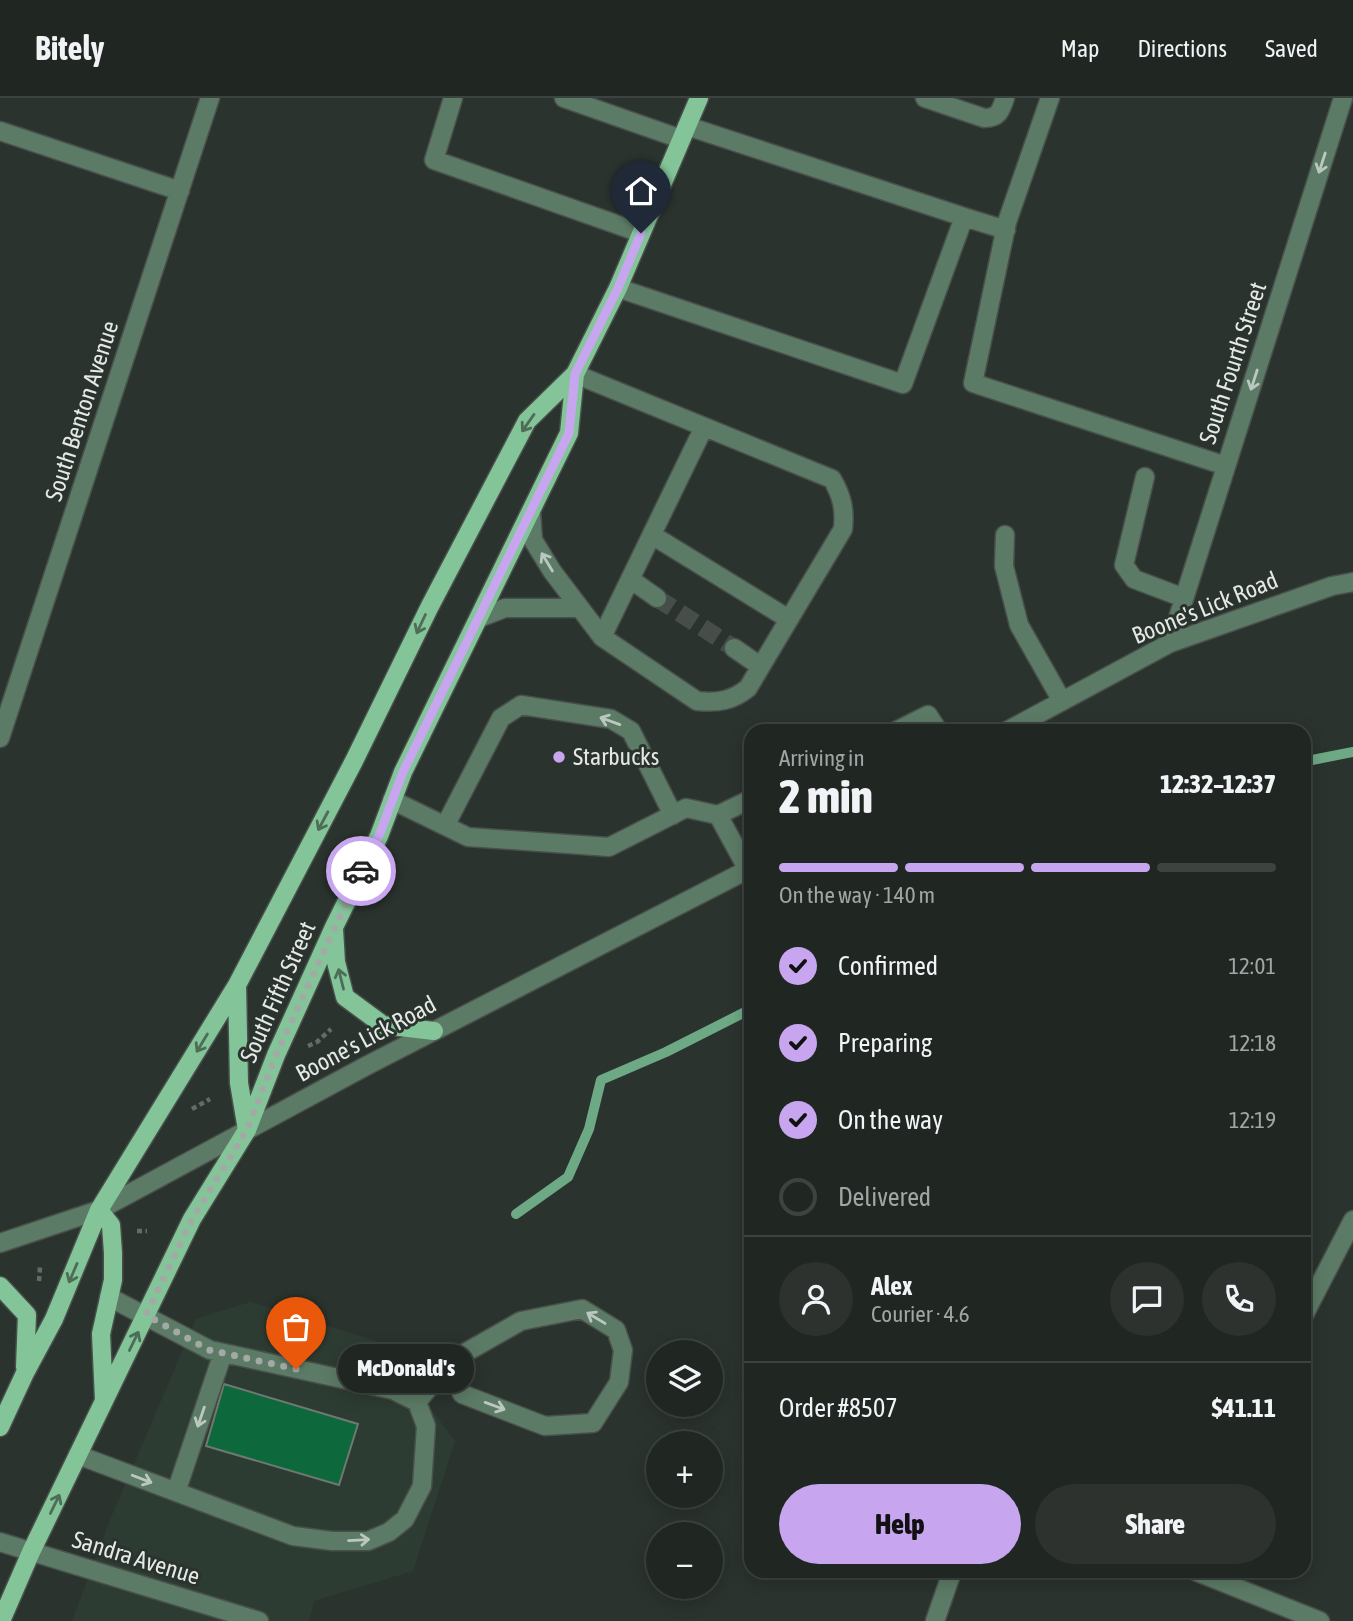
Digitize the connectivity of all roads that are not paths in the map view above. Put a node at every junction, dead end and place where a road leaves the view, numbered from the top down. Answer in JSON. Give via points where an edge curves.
{"nodes":[{"id":1,"x":210,"y":98,"type":"edge"},
{"id":2,"x":453,"y":98,"type":"edge"},
{"id":3,"x":565,"y":98,"type":"edge"},
{"id":4,"x":699,"y":98,"type":"edge"},
{"id":5,"x":925,"y":98,"type":"edge"},
{"id":6,"x":1005,"y":98,"type":"edge"},
{"id":7,"x":1050,"y":98,"type":"edge"},
{"id":8,"x":1343,"y":98,"type":"edge"},
{"id":9,"x":0,"y":131,"type":"edge"},
{"id":10,"x":684,"y":132,"type":"junction"},
{"id":11,"x":180,"y":191,"type":"junction"},
{"id":12,"x":964,"y":217,"type":"junction"},
{"id":13,"x":1006,"y":230,"type":"junction"},
{"id":14,"x":641,"y":233,"type":"junction"},
{"id":15,"x":618,"y":288,"type":"junction"},
{"id":16,"x":575,"y":374,"type":"junction"},
{"id":17,"x":704,"y":427,"type":"junction"},
{"id":18,"x":1226,"y":466,"type":"junction"},
{"id":19,"x":1145,"y":477,"type":"dead end"},
{"id":20,"x":531,"y":511,"type":"junction"},
{"id":21,"x":652,"y":535,"type":"junction"},
{"id":22,"x":1005,"y":536,"type":"dead end"},
{"id":23,"x":630,"y":579,"type":"junction"},
{"id":24,"x":1353,"y":582,"type":"edge"},
{"id":25,"x":657,"y":597,"type":"tunnel mouth"},
{"id":26,"x":1184,"y":598,"type":"junction"},
{"id":27,"x":578,"y":608,"type":"junction"},
{"id":28,"x":479,"y":618,"type":"junction"},
{"id":29,"x":787,"y":618,"type":"junction"},
{"id":30,"x":602,"y":637,"type":"junction"},
{"id":31,"x":1170,"y":643,"type":"junction"},
{"id":32,"x":734,"y":648,"type":"tunnel mouth"},
{"id":33,"x":760,"y":666,"type":"junction"},
{"id":34,"x":1062,"y":701,"type":"junction"},
{"id":35,"x":910,"y":724,"type":"edge"},
{"id":36,"x":934,"y":724,"type":"edge"},
{"id":37,"x":1020,"y":724,"type":"edge"},
{"id":38,"x":0,"y":738,"type":"edge"},
{"id":39,"x":392,"y":800,"type":"junction"},
{"id":40,"x":744,"y":802,"type":"edge"},
{"id":41,"x":673,"y":815,"type":"junction"},
{"id":42,"x":718,"y":815,"type":"junction"},
{"id":43,"x":446,"y":826,"type":"junction"},
{"id":44,"x":744,"y":860,"type":"edge"},
{"id":45,"x":744,"y":872,"type":"edge"},
{"id":46,"x":334,"y":927,"type":"junction"},
{"id":47,"x":237,"y":985,"type":"junction"},
{"id":48,"x":434,"y":1031,"type":"junction"},
{"id":49,"x":247,"y":1130,"type":"junction"},
{"id":50,"x":99,"y":1210,"type":"junction"},
{"id":51,"x":1353,"y":1220,"type":"edge"},
{"id":52,"x":0,"y":1243,"type":"edge"},
{"id":53,"x":0,"y":1286,"type":"edge"},
{"id":54,"x":109,"y":1297,"type":"junction"},
{"id":55,"x":1311,"y":1301,"type":"edge"},
{"id":56,"x":146,"y":1315,"type":"junction"},
{"id":57,"x":223,"y":1353,"type":"junction"},
{"id":58,"x":449,"y":1363,"type":"junction"},
{"id":59,"x":25,"y":1373,"type":"junction"},
{"id":60,"x":104,"y":1402,"type":"junction"},
{"id":61,"x":416,"y":1402,"type":"junction"},
{"id":62,"x":0,"y":1427,"type":"edge"},
{"id":63,"x":78,"y":1455,"type":"junction"},
{"id":64,"x":176,"y":1492,"type":"junction"},
{"id":65,"x":0,"y":1542,"type":"edge"},
{"id":66,"x":31,"y":1552,"type":"junction"},
{"id":67,"x":950,"y":1578,"type":"edge"},
{"id":68,"x":1212,"y":1578,"type":"edge"},
{"id":69,"x":1,"y":1621,"type":"edge"},
{"id":70,"x":259,"y":1621,"type":"edge"},
{"id":71,"x":935,"y":1621,"type":"edge"},
{"id":72,"x":1320,"y":1621,"type":"edge"}],
"edges":[{"from":1,"to":11,"type":"street","name":"South Benton Avenue"},
{"from":2,"to":14,"type":"street","via":[[433,160]]},
{"from":3,"to":10,"type":"street"},
{"from":4,"to":10,"type":"main road","name":"South Fifth Street"},
{"from":5,"to":6,"type":"street","via":[[985,118],[1000,113]]},
{"from":7,"to":13,"type":"street"},
{"from":8,"to":18,"type":"street","name":"South Fourth Street","one_way":true},
{"from":9,"to":11,"type":"street"},
{"from":10,"to":12,"type":"street"},
{"from":10,"to":14,"type":"main road","name":"South Fifth Street"},
{"from":11,"to":38,"type":"street","name":"South Benton Avenue"},
{"from":12,"to":13,"type":"street"},
{"from":12,"to":15,"type":"street","via":[[903,384]]},
{"from":13,"to":18,"type":"street","via":[[973,383]]},
{"from":14,"to":15,"type":"main road","name":"South Fifth Street"},
{"from":15,"to":16,"type":"main road","name":"South Fifth Street"},
{"from":16,"to":17,"type":"street"},
{"from":16,"to":20,"type":"main road","name":"South Fifth Street","via":[[569,433]]},
{"from":16,"to":47,"type":"main road","name":"South Fifth Street","one_way":true,"via":[[527,421]]},
{"from":17,"to":21,"type":"street"},
{"from":17,"to":29,"type":"street","via":[[832,479],[840,493],[843,529]]},
{"from":18,"to":26,"type":"street","name":"South Fourth Street"},
{"from":19,"to":26,"type":"street","via":[[1124,565],[1134,579]]},
{"from":27,"to":20,"type":"street","one_way":true,"via":[[534,540]]},
{"from":20,"to":28,"type":"main road","name":"South Fifth Street"},
{"from":21,"to":23,"type":"street"},
{"from":21,"to":29,"type":"street"},
{"from":22,"to":34,"type":"street","via":[[1004,566],[1019,625]]},
{"from":23,"to":25,"type":"street"},
{"from":23,"to":30,"type":"street"},
{"from":24,"to":31,"type":"street","name":"Boone's Lick Road"},
{"from":26,"to":31,"type":"street","name":"South Fourth Street"},
{"from":27,"to":28,"type":"street","via":[[505,608]]},
{"from":27,"to":30,"type":"street"},
{"from":28,"to":39,"type":"main road","name":"South Fifth Street"},
{"from":29,"to":33,"type":"street"},
{"from":30,"to":33,"type":"street","via":[[697,701],[737,697]]},
{"from":31,"to":34,"type":"street","name":"Boone's Lick Road"},
{"from":32,"to":33,"type":"street"},
{"from":34,"to":37,"type":"street","name":"Boone's Lick Road"},
{"from":35,"to":36,"type":"street","via":[[928,715]]},
{"from":39,"to":43,"type":"street"},
{"from":39,"to":46,"type":"main road","name":"South Fifth Street"},
{"from":40,"to":42,"type":"street"},
{"from":41,"to":42,"type":"street","via":[[686,808]]},
{"from":41,"to":43,"type":"street","via":[[609,847],[468,837]]},
{"from":41,"to":43,"type":"street","one_way":true,"via":[[631,731],[611,719],[521,705],[501,718]]},
{"from":42,"to":44,"type":"street"},
{"from":45,"to":48,"type":"street","name":"Boone's Lick Road"},
{"from":48,"to":46,"type":"main road","one_way":true,"via":[[383,1025],[345,997]]},
{"from":46,"to":49,"type":"main road","name":"South Fifth Street"},
{"from":47,"to":49,"type":"main road","via":[[239,1083]]},
{"from":47,"to":50,"type":"main road","name":"South Fifth Street","one_way":true},
{"from":48,"to":49,"type":"street","name":"Boone's Lick Road"},
{"from":49,"to":50,"type":"street","name":"Boone's Lick Road"},
{"from":49,"to":56,"type":"main road","name":"South Fifth Street","via":[[192,1219]]},
{"from":50,"to":52,"type":"street","name":"Boone's Lick Road"},
{"from":50,"to":54,"type":"main road","via":[[111,1225],[113,1280]]},
{"from":50,"to":59,"type":"main road","name":"South Fifth Street","one_way":true,"via":[[54,1319]]},
{"from":51,"to":55,"type":"street"},
{"from":53,"to":59,"type":"main road","via":[[27,1315]]},
{"from":54,"to":56,"type":"street"},
{"from":54,"to":60,"type":"main road","via":[[101,1334]]},
{"from":56,"to":57,"type":"street","via":[[209,1350]]},
{"from":60,"to":56,"type":"main road","name":"South Fifth Street","one_way":true},
{"from":57,"to":61,"type":"street","via":[[393,1390]]},
{"from":57,"to":64,"type":"street","one_way":true},
{"from":58,"to":58,"type":"street","one_way":true,"via":[[462,1394],[545,1426],[593,1423],[619,1382],[623,1350],[616,1330],[582,1309],[521,1321]]},
{"from":58,"to":61,"type":"street"},
{"from":59,"to":62,"type":"main road","name":"South Fifth Street"},
{"from":60,"to":63,"type":"main road","name":"South Fifth Street"},
{"from":64,"to":61,"type":"street","one_way":true,"via":[[293,1536],[368,1541],[405,1519],[422,1486],[426,1426]]},
{"from":63,"to":64,"type":"street","one_way":true},
{"from":66,"to":63,"type":"main road","name":"South Fifth Street","one_way":true},
{"from":65,"to":66,"type":"street","name":"Sandra Avenue"},
{"from":66,"to":69,"type":"main road","name":"South Fifth Street"},
{"from":66,"to":70,"type":"street","name":"Sandra Avenue"},
{"from":67,"to":71,"type":"street"},
{"from":68,"to":72,"type":"street"}]}
